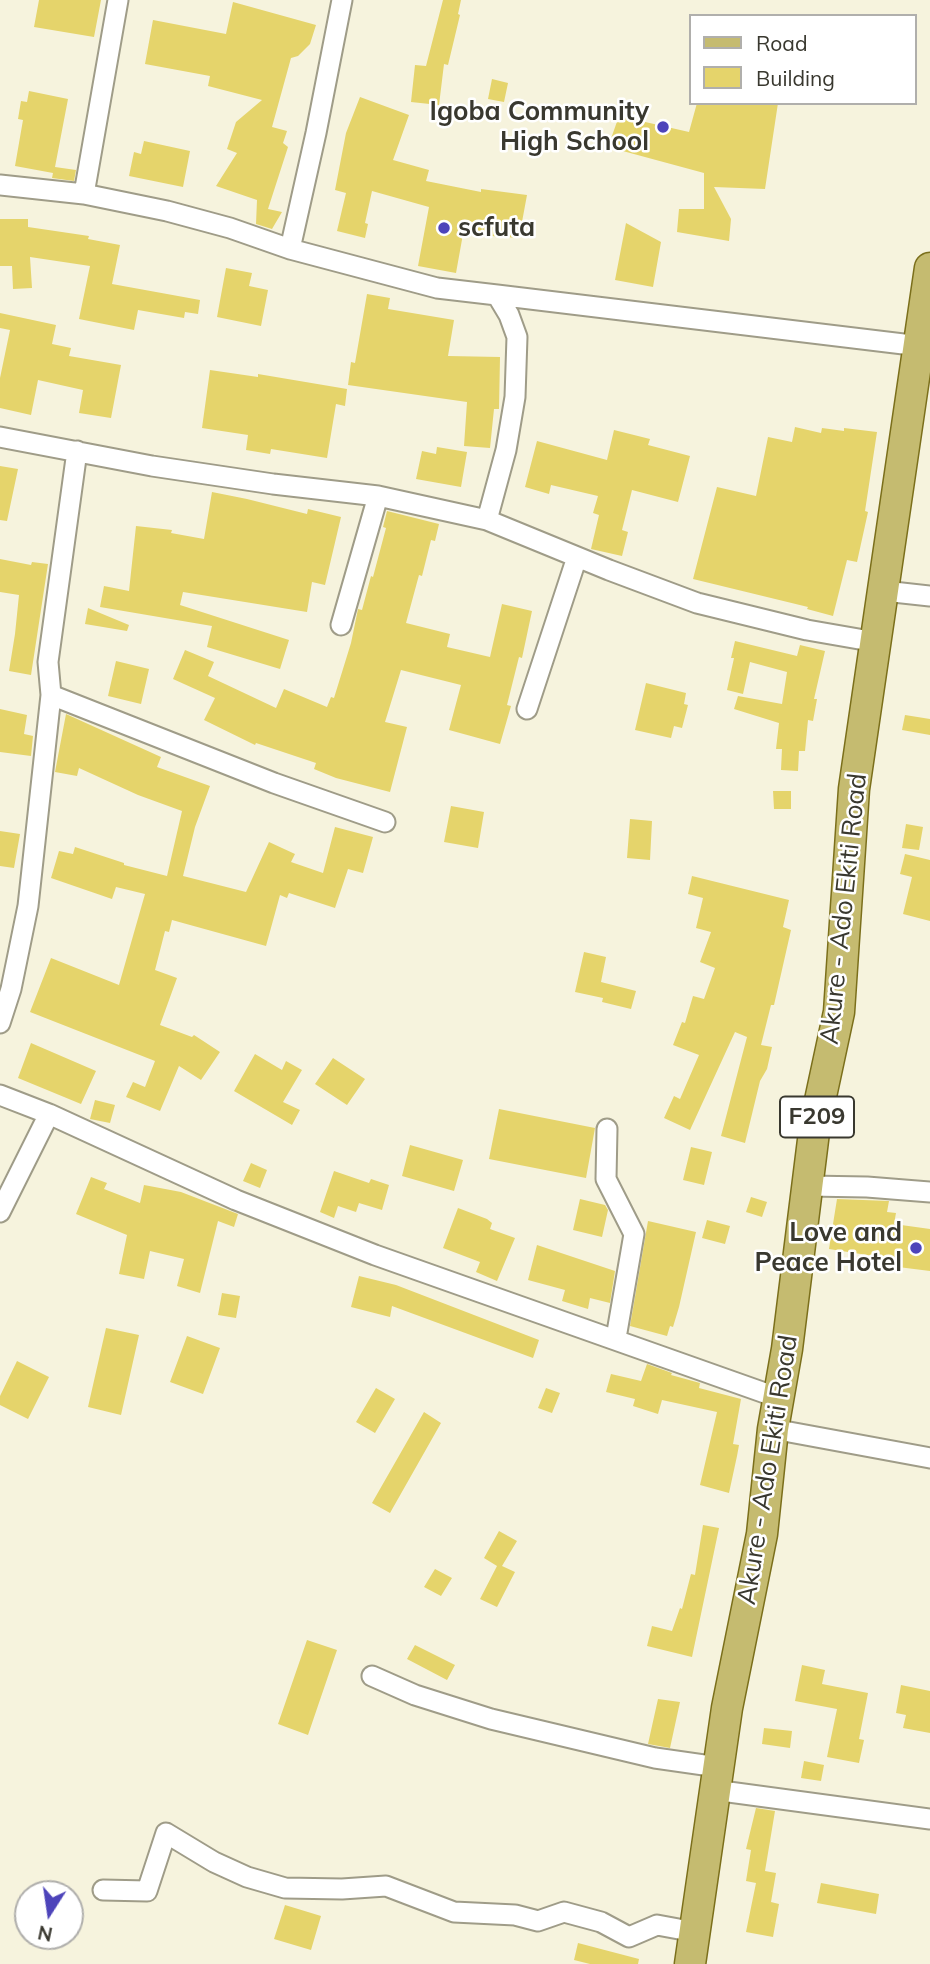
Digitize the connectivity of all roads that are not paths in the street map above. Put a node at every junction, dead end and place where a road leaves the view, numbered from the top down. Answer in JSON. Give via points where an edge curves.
{"nodes":[{"id":1,"x":118,"y":0,"type":"edge"},
{"id":2,"x":342,"y":0,"type":"edge"},
{"id":3,"x":0,"y":185,"type":"edge"},
{"id":4,"x":85,"y":194,"type":"junction"},
{"id":5,"x":290,"y":249,"type":"junction"},
{"id":6,"x":930,"y":268,"type":"edge"},
{"id":7,"x":497,"y":295,"type":"junction"},
{"id":8,"x":920,"y":346,"type":"junction"},
{"id":9,"x":921,"y":403,"type":"edge"},
{"id":10,"x":0,"y":437,"type":"edge"},
{"id":11,"x":77,"y":451,"type":"junction"},
{"id":12,"x":379,"y":496,"type":"junction"},
{"id":13,"x":487,"y":520,"type":"junction"},
{"id":14,"x":577,"y":557,"type":"junction"},
{"id":15,"x":884,"y":590,"type":"junction"},
{"id":16,"x":930,"y":596,"type":"edge"},
{"id":17,"x":341,"y":625,"type":"dead end"},
{"id":18,"x":876,"y":642,"type":"junction"},
{"id":19,"x":51,"y":695,"type":"junction"},
{"id":20,"x":527,"y":709,"type":"dead end"},
{"id":21,"x":385,"y":822,"type":"dead end"},
{"id":22,"x":0,"y":1023,"type":"edge"},
{"id":23,"x":0,"y":1095,"type":"edge"},
{"id":24,"x":49,"y":1114,"type":"junction"},
{"id":25,"x":607,"y":1129,"type":"dead end"},
{"id":26,"x":808,"y":1186,"type":"junction"},
{"id":27,"x":930,"y":1192,"type":"edge"},
{"id":28,"x":0,"y":1212,"type":"edge"},
{"id":29,"x":616,"y":1338,"type":"junction"},
{"id":30,"x":779,"y":1398,"type":"junction"},
{"id":31,"x":773,"y":1429,"type":"junction"},
{"id":32,"x":930,"y":1458,"type":"edge"},
{"id":33,"x":372,"y":1676,"type":"dead end"},
{"id":34,"x":716,"y":1778,"type":"junction"},
{"id":35,"x":930,"y":1819,"type":"edge"},
{"id":36,"x":103,"y":1890,"type":"dead end"},
{"id":37,"x":695,"y":1932,"type":"junction"},
{"id":38,"x":690,"y":1964,"type":"edge"}],
"edges":[{"from":1,"to":4,"type":"street"},
{"from":2,"to":5,"type":"street"},
{"from":3,"to":4,"type":"street"},
{"from":4,"to":5,"type":"street","via":[[230,228]]},
{"from":5,"to":7,"type":"street","via":[[437,289]]},
{"from":6,"to":8,"type":"main road","name":"Akure - Ado Ekiti Road","number":"F209"},
{"from":7,"to":8,"type":"street"},
{"from":7,"to":13,"type":"street","via":[[517,337],[515,397]]},
{"from":8,"to":9,"type":"main road","name":"Akure - Ado Ekiti Road","number":"F209"},
{"from":9,"to":15,"type":"main road","name":"Akure - Ado Ekiti Road","number":"F209"},
{"from":10,"to":11,"type":"street"},
{"from":11,"to":12,"type":"street","via":[[152,466]]},
{"from":11,"to":19,"type":"street","via":[[48,662]]},
{"from":12,"to":13,"type":"street"},
{"from":12,"to":17,"type":"street"},
{"from":13,"to":14,"type":"street"},
{"from":14,"to":18,"type":"street","via":[[697,603]]},
{"from":14,"to":20,"type":"street"},
{"from":15,"to":16,"type":"street"},
{"from":15,"to":18,"type":"main road","name":"Akure - Ado Ekiti Road","number":"F209"},
{"from":18,"to":26,"type":"main road","name":"Akure - Ado Ekiti Road","number":"F209","via":[[855,789],[839,1013],[815,1124]]},
{"from":19,"to":21,"type":"street"},
{"from":19,"to":22,"type":"street","via":[[28,906]]},
{"from":23,"to":24,"type":"street"},
{"from":24,"to":28,"type":"street"},
{"from":24,"to":29,"type":"street","via":[[236,1200],[376,1255]]},
{"from":25,"to":29,"type":"street","via":[[606,1179],[634,1234]]},
{"from":26,"to":27,"type":"street"},
{"from":26,"to":30,"type":"main road","name":"Akure - Ado Ekiti Road","number":"F209"},
{"from":29,"to":30,"type":"street"},
{"from":30,"to":31,"type":"main road","name":"Akure - Ado Ekiti Road","number":"F209"},
{"from":31,"to":32,"type":"street"},
{"from":31,"to":34,"type":"main road","name":"Akure - Ado Ekiti Road","number":"F209","via":[[762,1534]]},
{"from":33,"to":34,"type":"street","via":[[491,1719],[655,1758]]},
{"from":34,"to":35,"type":"street"},
{"from":34,"to":37,"type":"main road","name":"Akure - Ado Ekiti Road","number":"F209"},
{"from":36,"to":37,"type":"street","via":[[146,1891],[166,1833],[247,1878],[285,1888],[386,1886],[454,1912],[538,1921],[564,1912],[601,1922],[629,1937],[657,1925]]},
{"from":37,"to":38,"type":"main road","name":"Akure - Ado Ekiti Road","number":"F209"}]}
